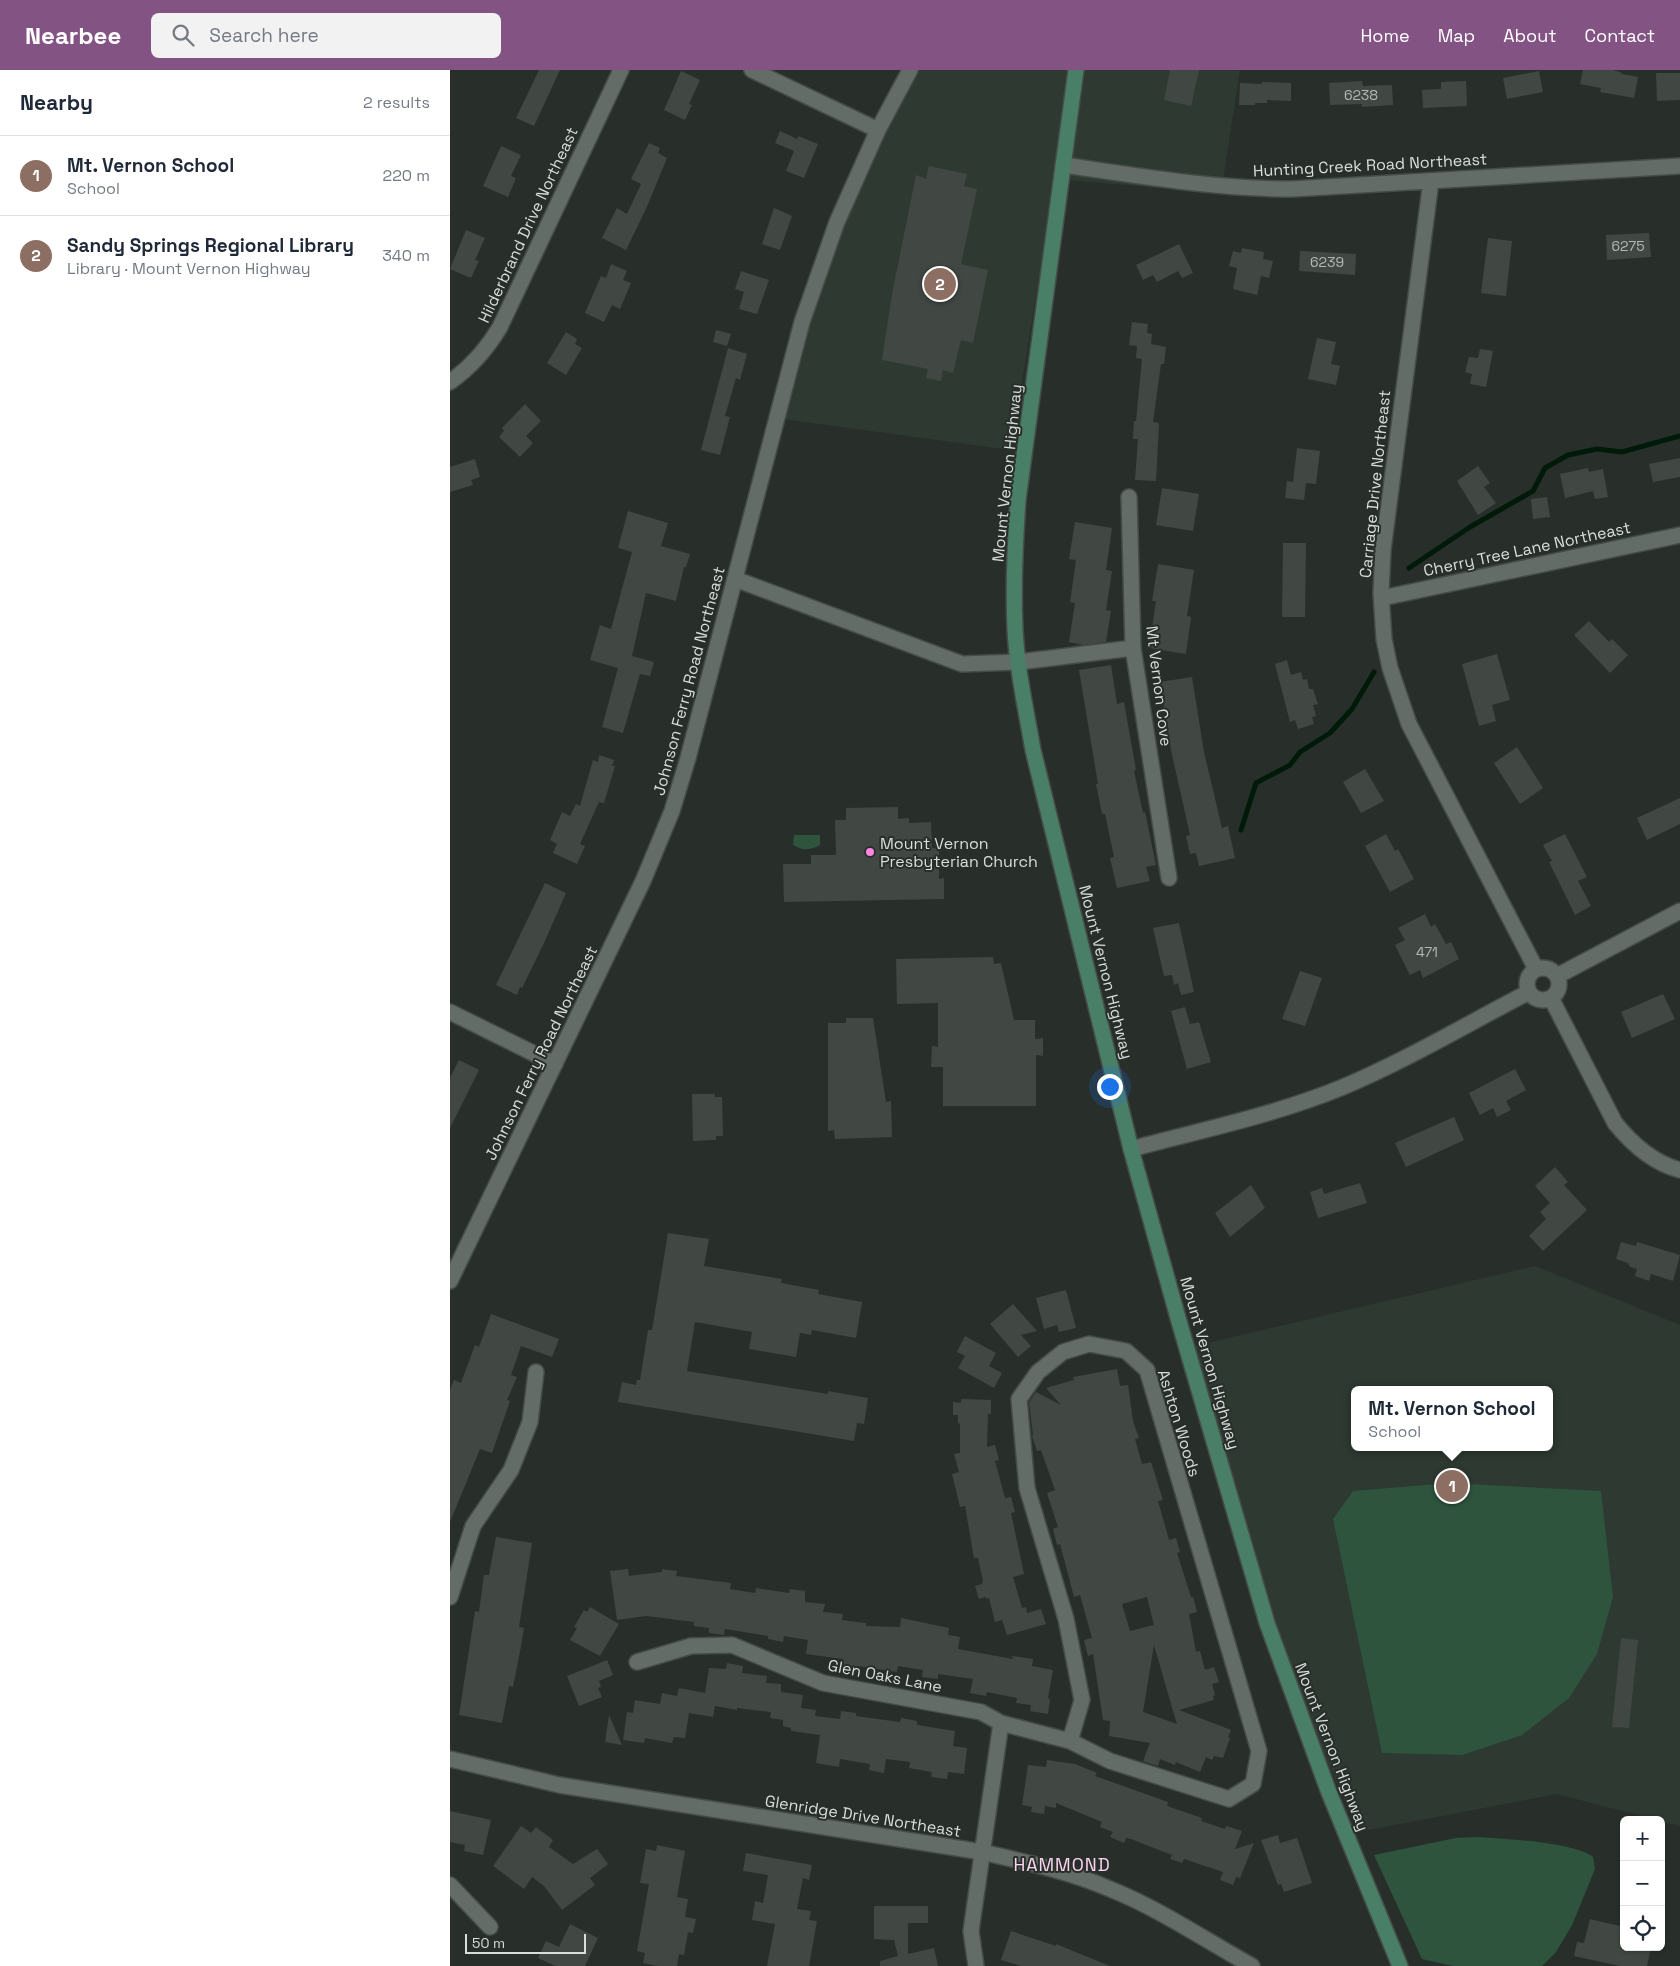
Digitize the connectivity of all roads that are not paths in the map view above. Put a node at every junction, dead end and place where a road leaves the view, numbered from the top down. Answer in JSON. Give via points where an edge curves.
{"nodes":[{"id":1,"x":621,"y":70,"type":"edge"},
{"id":2,"x":752,"y":70,"type":"edge"},
{"id":3,"x":910,"y":70,"type":"edge"},
{"id":4,"x":1076,"y":70,"type":"edge"},
{"id":5,"x":878,"y":130,"type":"junction"},
{"id":6,"x":1063,"y":165,"type":"junction"},
{"id":7,"x":1680,"y":166,"type":"edge"},
{"id":8,"x":1431,"y":181,"type":"junction"},
{"id":9,"x":450,"y":382,"type":"edge"},
{"id":10,"x":1130,"y":497,"type":"dead end"},
{"id":11,"x":1680,"y":535,"type":"edge"},
{"id":12,"x":735,"y":579,"type":"junction"},
{"id":13,"x":1382,"y":598,"type":"junction"},
{"id":14,"x":1133,"y":648,"type":"junction"},
{"id":15,"x":1019,"y":662,"type":"junction"},
{"id":16,"x":1169,"y":878,"type":"dead end"},
{"id":17,"x":1680,"y":911,"type":"edge"},
{"id":18,"x":1536,"y":969,"type":"junction"},
{"id":19,"x":1557,"y":976,"type":"junction"},
{"id":20,"x":1529,"y":992,"type":"junction"},
{"id":21,"x":1551,"y":998,"type":"junction"},
{"id":22,"x":450,"y":1012,"type":"edge"},
{"id":23,"x":555,"y":1064,"type":"junction"},
{"id":24,"x":1132,"y":1149,"type":"junction"},
{"id":25,"x":1680,"y":1170,"type":"edge"},
{"id":26,"x":450,"y":1281,"type":"edge"},
{"id":27,"x":536,"y":1372,"type":"dead end"},
{"id":28,"x":450,"y":1598,"type":"edge"},
{"id":29,"x":637,"y":1662,"type":"dead end"},
{"id":30,"x":1001,"y":1723,"type":"junction"},
{"id":31,"x":1070,"y":1741,"type":"junction"},
{"id":32,"x":450,"y":1760,"type":"edge"},
{"id":33,"x":982,"y":1852,"type":"junction"},
{"id":34,"x":450,"y":1885,"type":"edge"},
{"id":35,"x":490,"y":1927,"type":"dead end"},
{"id":36,"x":976,"y":1966,"type":"edge"},
{"id":37,"x":1252,"y":1966,"type":"edge"},
{"id":38,"x":1400,"y":1966,"type":"edge"}],
"edges":[{"from":1,"to":9,"type":"street","name":"Hilderbrand Drive Northeast","via":[[500,327],[468,369]]},
{"from":2,"to":5,"type":"street"},
{"from":3,"to":5,"type":"street","name":"Johnson Ferry Road Northeast"},
{"from":4,"to":6,"type":"main road","name":"Mount Vernon Highway"},
{"from":5,"to":12,"type":"street","name":"Johnson Ferry Road Northeast","via":[[837,222],[802,322]]},
{"from":6,"to":8,"type":"street","name":"Hunting Creek Road Northeast","via":[[1250,189]]},
{"from":6,"to":15,"type":"main road","name":"Mount Vernon Highway","via":[[1018,500],[1014,561]]},
{"from":7,"to":8,"type":"street","name":"Hunting Creek Road Northeast"},
{"from":8,"to":13,"type":"street","name":"Carriage Drive Northeast","via":[[1383,550]]},
{"from":10,"to":14,"type":"street","name":"Mt Vernon Cove"},
{"from":11,"to":13,"type":"street","name":"Cherry Tree Lane Northeast"},
{"from":12,"to":15,"type":"street","via":[[962,664]]},
{"from":12,"to":23,"type":"street","name":"Johnson Ferry Road Northeast","via":[[672,811],[643,881]]},
{"from":13,"to":18,"type":"street","name":"Carriage Drive Northeast","via":[[1384,639],[1390,668],[1409,724]]},
{"from":14,"to":15,"type":"street"},
{"from":14,"to":16,"type":"street","name":"Mt Vernon Cove"},
{"from":15,"to":24,"type":"main road","name":"Mount Vernon Highway","via":[[1033,750]]},
{"from":17,"to":19,"type":"street"},
{"from":18,"to":19,"type":"street","via":[[1550,970]]},
{"from":18,"to":20,"type":"street","via":[[1527,979]]},
{"from":19,"to":21,"type":"street","via":[[1558,992]]},
{"from":20,"to":21,"type":"street","via":[[1540,1000]]},
{"from":20,"to":24,"type":"street","via":[[1399,1061],[1342,1087],[1277,1109]]},
{"from":21,"to":25,"type":"street","via":[[1615,1123],[1642,1151]]},
{"from":22,"to":23,"type":"street"},
{"from":23,"to":26,"type":"street","name":"Johnson Ferry Road Northeast"},
{"from":24,"to":38,"type":"main road","name":"Mount Vernon Highway","via":[[1267,1623],[1328,1790]]},
{"from":27,"to":28,"type":"street","via":[[530,1422],[511,1470],[473,1526]]},
{"from":29,"to":30,"type":"street","name":"Glen Oaks Lane","via":[[690,1646],[732,1645],[823,1683],[981,1712]]},
{"from":30,"to":31,"type":"street","name":"Glen Oaks Lane"},
{"from":30,"to":33,"type":"street"},
{"from":31,"to":31,"type":"street","name":"Ashton Woods","via":[[1082,1700],[1066,1619],[1027,1488],[1019,1399],[1038,1372],[1063,1352],[1089,1344],[1126,1351],[1147,1370],[1259,1751],[1253,1784],[1229,1799],[1110,1761]]},
{"from":32,"to":33,"type":"street","name":"Glenridge Drive Northeast","via":[[559,1785]]},
{"from":33,"to":36,"type":"street","via":[[971,1931]]},
{"from":33,"to":37,"type":"street","name":"Glenridge Drive Northeast","via":[[1110,1888]]},
{"from":34,"to":35,"type":"street"}]}
